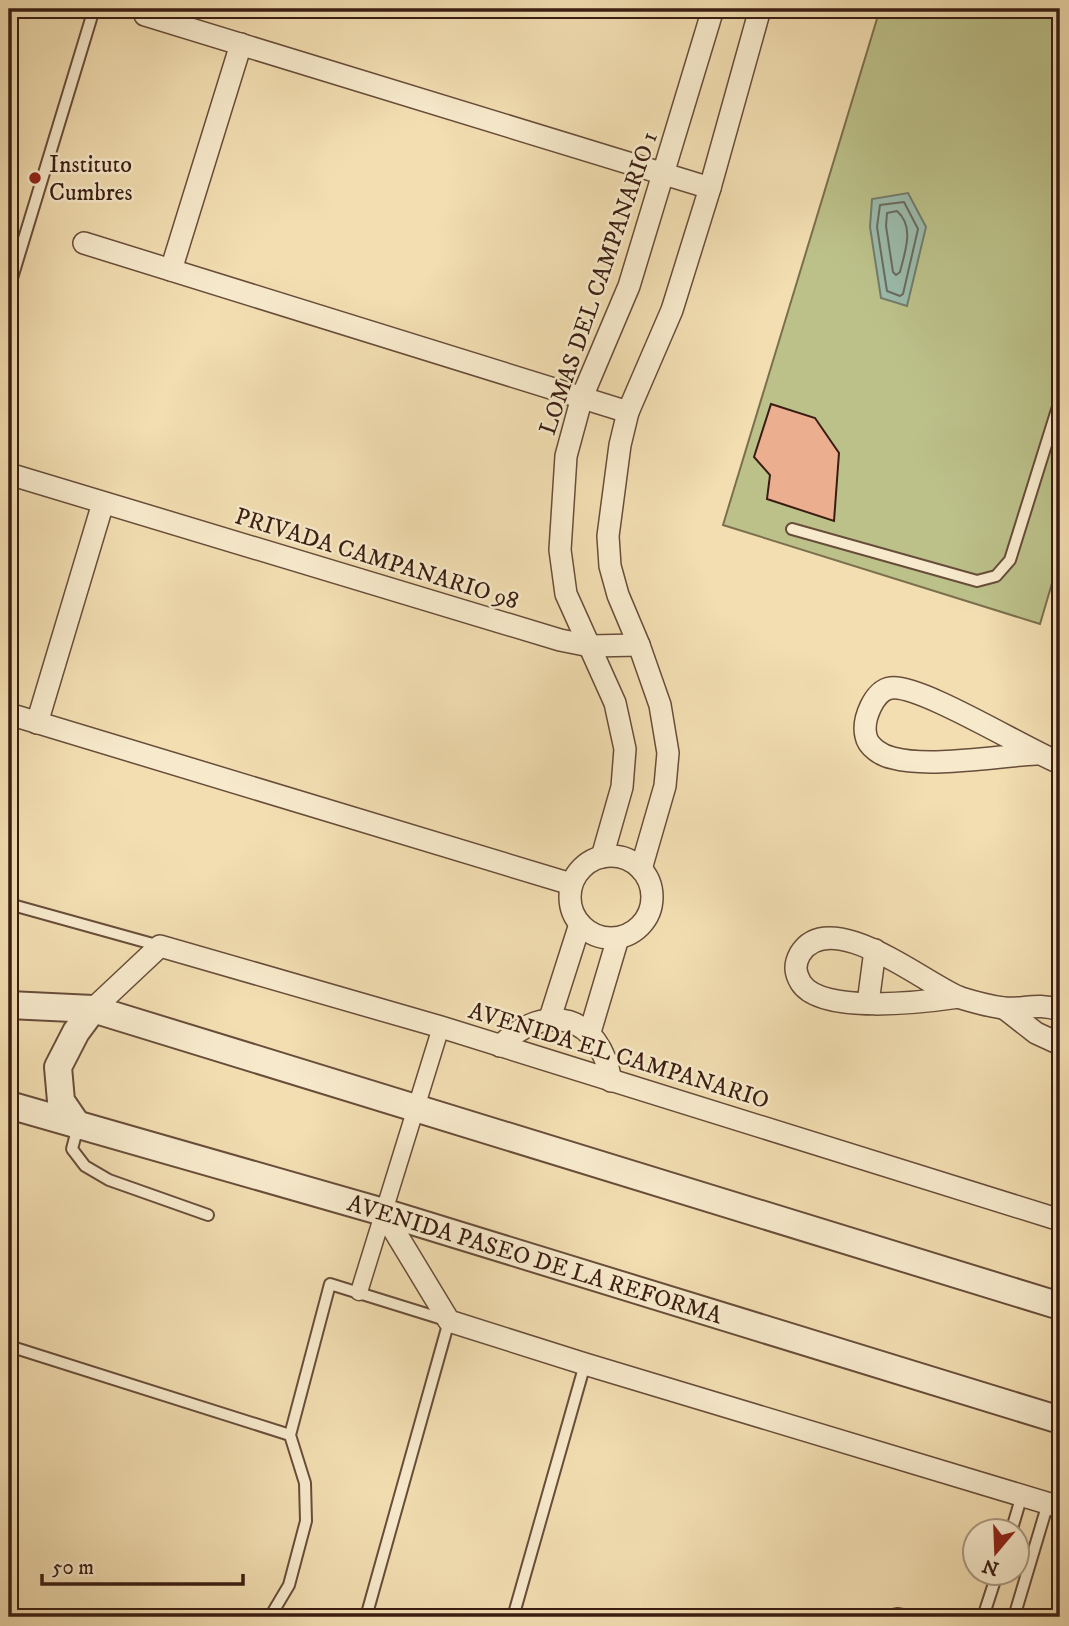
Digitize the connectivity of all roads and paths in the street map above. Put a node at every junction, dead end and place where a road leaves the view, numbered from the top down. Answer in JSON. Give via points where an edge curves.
{"nodes":[{"id":1,"x":94,"y":9,"type":"edge"},
{"id":2,"x":713,"y":9,"type":"edge"},
{"id":3,"x":760,"y":9,"type":"edge"},
{"id":4,"x":145,"y":15,"type":"dead end"},
{"id":5,"x":241,"y":44,"type":"junction"},
{"id":6,"x":665,"y":173,"type":"junction"},
{"id":7,"x":710,"y":188,"type":"junction"},
{"id":8,"x":84,"y":243,"type":"dead end"},
{"id":9,"x":171,"y":270,"type":"junction"},
{"id":10,"x":9,"y":288,"type":"edge"},
{"id":11,"x":582,"y":397,"type":"junction"},
{"id":12,"x":1060,"y":400,"type":"edge"},
{"id":13,"x":628,"y":412,"type":"junction"},
{"id":14,"x":9,"y":474,"type":"edge"},
{"id":15,"x":103,"y":503,"type":"junction"},
{"id":16,"x":792,"y":529,"type":"dead end"},
{"id":17,"x":639,"y":645,"type":"junction"},
{"id":18,"x":590,"y":646,"type":"junction"},
{"id":19,"x":9,"y":714,"type":"edge"},
{"id":20,"x":37,"y":723,"type":"junction"},
{"id":21,"x":1036,"y":754,"type":"junction"},
{"id":22,"x":1060,"y":763,"type":"edge"},
{"id":23,"x":602,"y":857,"type":"junction"},
{"id":24,"x":641,"y":869,"type":"junction"},
{"id":25,"x":571,"y":884,"type":"junction"},
{"id":26,"x":9,"y":904,"type":"edge"},
{"id":27,"x":580,"y":924,"type":"junction"},
{"id":28,"x":618,"y":938,"type":"junction"},
{"id":29,"x":160,"y":946,"type":"junction"},
{"id":30,"x":876,"y":950,"type":"junction"},
{"id":31,"x":959,"y":997,"type":"junction"},
{"id":32,"x":869,"y":1003,"type":"junction"},
{"id":33,"x":9,"y":1005,"type":"edge"},
{"id":34,"x":1004,"y":1008,"type":"junction"},
{"id":35,"x":93,"y":1009,"type":"junction"},
{"id":36,"x":1060,"y":1010,"type":"edge"},
{"id":37,"x":550,"y":1018,"type":"junction"},
{"id":38,"x":441,"y":1027,"type":"junction"},
{"id":39,"x":590,"y":1032,"type":"junction"},
{"id":40,"x":1060,"y":1044,"type":"edge"},
{"id":41,"x":500,"y":1046,"type":"junction"},
{"id":42,"x":611,"y":1080,"type":"junction"},
{"id":43,"x":9,"y":1105,"type":"edge"},
{"id":44,"x":416,"y":1107,"type":"junction"},
{"id":45,"x":78,"y":1126,"type":"junction"},
{"id":46,"x":383,"y":1212,"type":"junction"},
{"id":47,"x":208,"y":1215,"type":"dead end"},
{"id":48,"x":1060,"y":1220,"type":"edge"},
{"id":49,"x":359,"y":1292,"type":"junction"},
{"id":50,"x":1058,"y":1304,"type":"edge"},
{"id":51,"x":449,"y":1321,"type":"junction"},
{"id":52,"x":9,"y":1346,"type":"edge"},
{"id":53,"x":585,"y":1364,"type":"junction"},
{"id":54,"x":1060,"y":1420,"type":"edge"},
{"id":55,"x":290,"y":1435,"type":"junction"},
{"id":56,"x":1022,"y":1495,"type":"junction"},
{"id":57,"x":1054,"y":1505,"type":"edge"},
{"id":58,"x":1015,"y":1518,"type":"edge"},
{"id":59,"x":992,"y":1588,"type":"edge"},
{"id":60,"x":270,"y":1617,"type":"edge"},
{"id":61,"x":366,"y":1617,"type":"edge"},
{"id":62,"x":513,"y":1617,"type":"edge"},
{"id":63,"x":883,"y":1617,"type":"edge"},
{"id":64,"x":914,"y":1617,"type":"edge"},
{"id":65,"x":983,"y":1617,"type":"edge"},
{"id":66,"x":1014,"y":1617,"type":"edge"}],
"edges":[{"from":1,"to":10,"type":"lane"},
{"from":2,"to":6,"type":"street","name":"LOMAS DEL CAMPANARIO 1"},
{"from":3,"to":7,"type":"street"},
{"from":4,"to":5,"type":"street"},
{"from":5,"to":6,"type":"street"},
{"from":5,"to":9,"type":"street"},
{"from":6,"to":7,"type":"street"},
{"from":6,"to":11,"type":"street","name":"LOMAS DEL CAMPANARIO 1","via":[[629,286]]},
{"from":7,"to":13,"type":"street","via":[[672,310]]},
{"from":8,"to":9,"type":"street"},
{"from":9,"to":11,"type":"street"},
{"from":11,"to":13,"type":"street"},
{"from":11,"to":18,"type":"street","name":"LOMAS DEL CAMPANARIO 1","via":[[566,456],[560,550],[566,594]]},
{"from":12,"to":16,"type":"lane","via":[[1010,560],[996,576],[977,581]]},
{"from":13,"to":17,"type":"street","via":[[608,536],[618,595]]},
{"from":14,"to":15,"type":"street","name":"PRIVADA CAMPANARIO 98"},
{"from":15,"to":18,"type":"street","name":"PRIVADA CAMPANARIO 98"},
{"from":15,"to":20,"type":"street"},
{"from":17,"to":18,"type":"street","name":"PRIVADA CAMPANARIO 98"},
{"from":17,"to":24,"type":"street","via":[[660,705],[668,753],[665,786]]},
{"from":18,"to":23,"type":"street","name":"LOMAS DEL CAMPANARIO 1","via":[[615,703],[625,749],[622,787]]},
{"from":19,"to":20,"type":"street"},
{"from":20,"to":25,"type":"street"},
{"from":21,"to":21,"type":"street","via":[[935,700],[904,690],[889,688],[876,696],[866,722],[865,735],[871,747],[890,758],[915,762]]},
{"from":21,"to":22,"type":"street"},
{"from":23,"to":24,"type":"street","via":[[623,858]]},
{"from":23,"to":25,"type":"street","via":[[589,862]]},
{"from":24,"to":28,"type":"street","via":[[650,884],[652,902],[634,931]]},
{"from":25,"to":27,"type":"street","via":[[571,908]]},
{"from":26,"to":29,"type":"lane"},
{"from":27,"to":28,"type":"street","via":[[590,933]]},
{"from":27,"to":37,"type":"street"},
{"from":28,"to":39,"type":"street"},
{"from":29,"to":35,"type":"street"},
{"from":29,"to":38,"type":"street","name":"AVENIDA EL CAMPANARIO"},
{"from":30,"to":31,"type":"street"},
{"from":30,"to":32,"type":"street"},
{"from":30,"to":32,"type":"street","via":[[838,938],[819,940],[803,949],[796,961],[796,975],[804,989],[820,999]]},
{"from":31,"to":32,"type":"street"},
{"from":31,"to":34,"type":"street"},
{"from":33,"to":35,"type":"street"},
{"from":34,"to":36,"type":"street","via":[[1034,1005]]},
{"from":34,"to":40,"type":"street","via":[[1036,1033]]},
{"from":35,"to":44,"type":"street"},
{"from":35,"to":45,"type":"street","via":[[58,1067],[61,1101]]},
{"from":37,"to":39,"type":"street"},
{"from":37,"to":41,"type":"street","via":[[523,1027]]},
{"from":38,"to":41,"type":"street","name":"AVENIDA EL CAMPANARIO"},
{"from":38,"to":44,"type":"street"},
{"from":39,"to":42,"type":"street","via":[[601,1046]]},
{"from":41,"to":42,"type":"street","name":"AVENIDA EL CAMPANARIO"},
{"from":42,"to":48,"type":"street","name":"AVENIDA EL CAMPANARIO"},
{"from":43,"to":45,"type":"street","name":"AVENIDA PASEO DE LA REFORMA"},
{"from":44,"to":46,"type":"street"},
{"from":44,"to":50,"type":"street"},
{"from":45,"to":46,"type":"street","name":"AVENIDA PASEO DE LA REFORMA"},
{"from":45,"to":47,"type":"lane","via":[[72,1149],[85,1166],[109,1180]]},
{"from":46,"to":49,"type":"street"},
{"from":46,"to":51,"type":"street"},
{"from":46,"to":54,"type":"street","name":"AVENIDA PASEO DE LA REFORMA"},
{"from":49,"to":51,"type":"lane"},
{"from":49,"to":55,"type":"lane","via":[[330,1284]]},
{"from":51,"to":53,"type":"street"},
{"from":51,"to":61,"type":"lane"},
{"from":52,"to":55,"type":"lane"},
{"from":53,"to":56,"type":"street"},
{"from":53,"to":62,"type":"lane"},
{"from":55,"to":60,"type":"lane","via":[[305,1483],[306,1521],[289,1585]]},
{"from":56,"to":57,"type":"street"},
{"from":56,"to":58,"type":"lane"},
{"from":57,"to":66,"type":"lane"},
{"from":59,"to":65,"type":"lane"},
{"from":63,"to":64,"type":"lane"}]}
